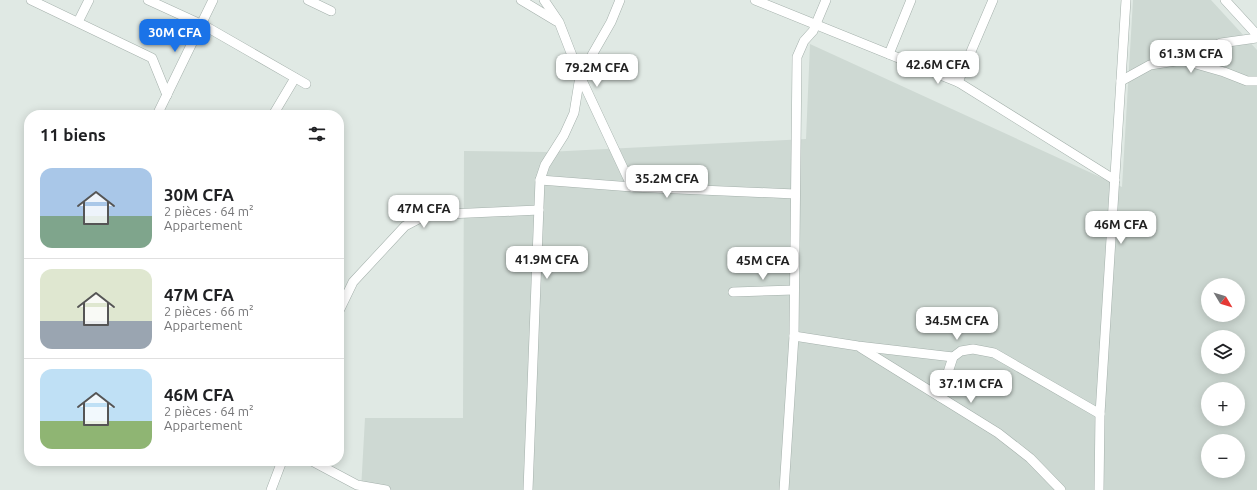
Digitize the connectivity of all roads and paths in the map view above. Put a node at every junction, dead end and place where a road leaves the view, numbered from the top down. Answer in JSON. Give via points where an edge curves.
{"nodes":[{"id":1,"x":31,"y":0,"type":"edge"},
{"id":2,"x":89,"y":0,"type":"edge"},
{"id":3,"x":148,"y":0,"type":"edge"},
{"id":4,"x":213,"y":0,"type":"edge"},
{"id":5,"x":308,"y":0,"type":"edge"},
{"id":6,"x":521,"y":0,"type":"edge"},
{"id":7,"x":544,"y":0,"type":"edge"},
{"id":8,"x":620,"y":0,"type":"edge"},
{"id":9,"x":756,"y":0,"type":"edge"},
{"id":10,"x":826,"y":0,"type":"edge"},
{"id":11,"x":911,"y":0,"type":"edge"},
{"id":12,"x":993,"y":0,"type":"edge"},
{"id":13,"x":1126,"y":0,"type":"edge"},
{"id":14,"x":1225,"y":0,"type":"edge"},
{"id":15,"x":331,"y":11,"type":"dead end"},
{"id":16,"x":78,"y":22,"type":"junction"},
{"id":17,"x":559,"y":22,"type":"junction"},
{"id":18,"x":201,"y":24,"type":"junction"},
{"id":19,"x":816,"y":24,"type":"junction"},
{"id":20,"x":1257,"y":37,"type":"edge"},
{"id":21,"x":888,"y":54,"type":"junction"},
{"id":22,"x":1182,"y":60,"type":"junction"},
{"id":23,"x":580,"y":76,"type":"junction"},
{"id":24,"x":295,"y":78,"type":"junction"},
{"id":25,"x":1121,"y":81,"type":"junction"},
{"id":26,"x":1257,"y":81,"type":"edge"},
{"id":27,"x":958,"y":82,"type":"junction"},
{"id":28,"x":306,"y":84,"type":"dead end"},
{"id":29,"x":166,"y":95,"type":"junction"},
{"id":30,"x":159,"y":110,"type":"edge"},
{"id":31,"x":276,"y":110,"type":"edge"},
{"id":32,"x":540,"y":180,"type":"junction"},
{"id":33,"x":1115,"y":180,"type":"junction"},
{"id":34,"x":632,"y":187,"type":"junction"},
{"id":35,"x":795,"y":194,"type":"junction"},
{"id":36,"x":539,"y":210,"type":"junction"},
{"id":37,"x":794,"y":290,"type":"junction"},
{"id":38,"x":734,"y":292,"type":"dead end"},
{"id":39,"x":344,"y":301,"type":"edge"},
{"id":40,"x":794,"y":336,"type":"junction"},
{"id":41,"x":858,"y":346,"type":"junction"},
{"id":42,"x":953,"y":357,"type":"junction"},
{"id":43,"x":940,"y":397,"type":"junction"},
{"id":44,"x":1100,"y":414,"type":"junction"},
{"id":45,"x":280,"y":466,"type":"edge"},
{"id":46,"x":321,"y":466,"type":"edge"},
{"id":47,"x":271,"y":490,"type":"edge"},
{"id":48,"x":386,"y":490,"type":"edge"},
{"id":49,"x":528,"y":490,"type":"edge"},
{"id":50,"x":784,"y":490,"type":"edge"},
{"id":51,"x":1061,"y":490,"type":"edge"},
{"id":52,"x":1099,"y":490,"type":"edge"}],
"edges":[{"from":1,"to":16,"type":"street"},
{"from":2,"to":16,"type":"street"},
{"from":3,"to":18,"type":"street"},
{"from":4,"to":18,"type":"street"},
{"from":5,"to":15,"type":"street"},
{"from":6,"to":17,"type":"street"},
{"from":7,"to":17,"type":"street"},
{"from":8,"to":23,"type":"street","via":[[611,22]]},
{"from":9,"to":19,"type":"street"},
{"from":10,"to":19,"type":"street"},
{"from":11,"to":21,"type":"street"},
{"from":12,"to":27,"type":"street"},
{"from":13,"to":25,"type":"street"},
{"from":14,"to":20,"type":"street"},
{"from":16,"to":29,"type":"street","via":[[152,58]]},
{"from":17,"to":23,"type":"street"},
{"from":18,"to":24,"type":"street"},
{"from":18,"to":29,"type":"street"},
{"from":19,"to":21,"type":"street"},
{"from":19,"to":35,"type":"street","via":[[797,57]]},
{"from":20,"to":22,"type":"street","via":[[1221,43]]},
{"from":21,"to":27,"type":"street"},
{"from":22,"to":25,"type":"street","via":[[1150,66]]},
{"from":22,"to":26,"type":"street","via":[[1247,81]]},
{"from":23,"to":32,"type":"street","via":[[574,113],[545,165]]},
{"from":23,"to":34,"type":"street"},
{"from":24,"to":28,"type":"street"},
{"from":24,"to":31,"type":"street"},
{"from":25,"to":33,"type":"street"},
{"from":27,"to":33,"type":"street"},
{"from":29,"to":30,"type":"street"},
{"from":32,"to":34,"type":"street"},
{"from":32,"to":36,"type":"street"},
{"from":33,"to":44,"type":"street"},
{"from":34,"to":35,"type":"street"},
{"from":35,"to":37,"type":"street"},
{"from":36,"to":39,"type":"street","via":[[426,215],[406,226],[353,282]]},
{"from":36,"to":49,"type":"street"},
{"from":37,"to":38,"type":"street"},
{"from":37,"to":40,"type":"street"},
{"from":40,"to":41,"type":"street"},
{"from":40,"to":50,"type":"street"},
{"from":41,"to":42,"type":"street"},
{"from":41,"to":43,"type":"street"},
{"from":42,"to":43,"type":"street"},
{"from":42,"to":44,"type":"street","via":[[961,351],[973,349],[994,353]]},
{"from":43,"to":51,"type":"street","via":[[998,433],[1030,458]]},
{"from":44,"to":52,"type":"street"},
{"from":45,"to":47,"type":"street"},
{"from":46,"to":48,"type":"street","via":[[357,485]]}]}
